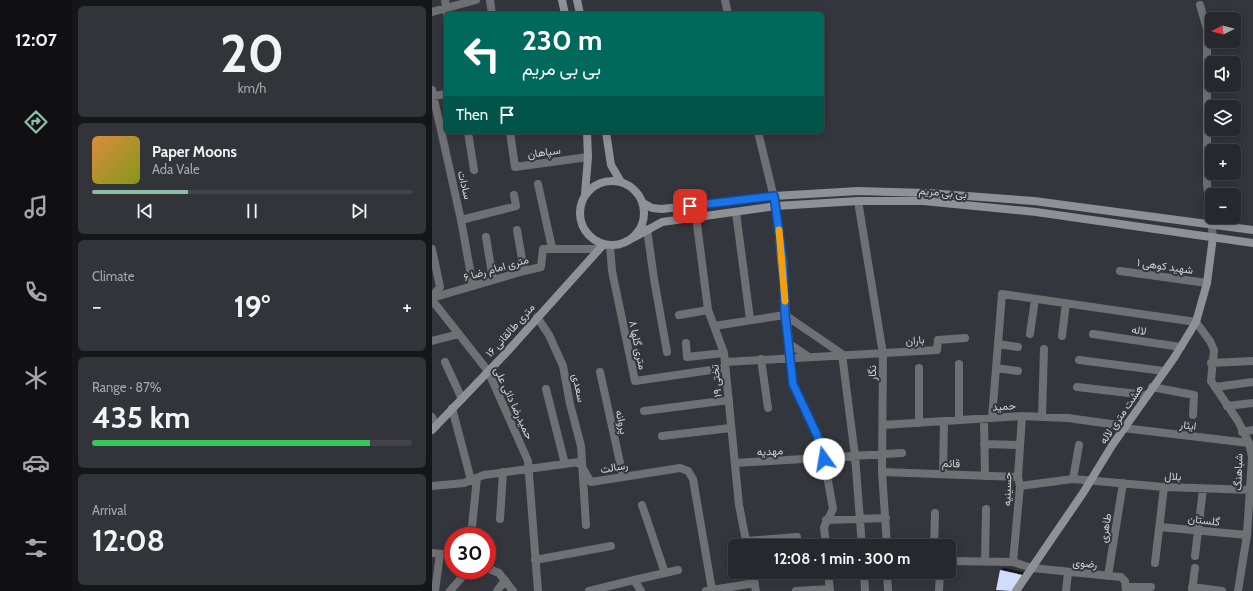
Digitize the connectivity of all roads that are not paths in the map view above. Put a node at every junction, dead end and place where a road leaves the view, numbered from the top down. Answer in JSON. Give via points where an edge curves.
{"nodes":[{"id":1,"x":476,"y":0,"type":"edge"},
{"id":2,"x":490,"y":0,"type":"edge"},
{"id":3,"x":562,"y":0,"type":"edge"},
{"id":4,"x":577,"y":0,"type":"edge"},
{"id":5,"x":725,"y":0,"type":"edge"},
{"id":6,"x":1200,"y":5,"type":"dead end"},
{"id":7,"x":446,"y":7,"type":"edge"},
{"id":8,"x":432,"y":12,"type":"edge"},
{"id":9,"x":492,"y":12,"type":"edge"},
{"id":10,"x":565,"y":12,"type":"edge"},
{"id":11,"x":580,"y":12,"type":"edge"},
{"id":12,"x":728,"y":12,"type":"edge"},
{"id":13,"x":433,"y":93,"type":"edge"},
{"id":14,"x":444,"y":94,"type":"edge"},
{"id":15,"x":468,"y":134,"type":"edge"},
{"id":16,"x":510,"y":134,"type":"edge"},
{"id":17,"x":587,"y":134,"type":"edge"},
{"id":18,"x":606,"y":134,"type":"edge"},
{"id":19,"x":758,"y":134,"type":"edge"},
{"id":20,"x":588,"y":157,"type":"junction"},
{"id":21,"x":474,"y":170,"type":"dead end"},
{"id":22,"x":621,"y":182,"type":"junction"},
{"id":23,"x":538,"y":184,"type":"dead end"},
{"id":24,"x":1208,"y":188,"type":"edge"},
{"id":25,"x":586,"y":194,"type":"junction"},
{"id":26,"x":514,"y":195,"type":"dead end"},
{"id":27,"x":774,"y":196,"type":"junction"},
{"id":28,"x":858,"y":201,"type":"junction"},
{"id":29,"x":643,"y":203,"type":"junction"},
{"id":30,"x":776,"y":206,"type":"junction"},
{"id":31,"x":736,"y":212,"type":"junction"},
{"id":32,"x":696,"y":216,"type":"junction"},
{"id":33,"x":461,"y":220,"type":"junction"},
{"id":34,"x":1205,"y":223,"type":"edge"},
{"id":35,"x":1212,"y":224,"type":"joint"},
{"id":36,"x":647,"y":229,"type":"junction"},
{"id":37,"x":518,"y":230,"type":"dead end"},
{"id":38,"x":1253,"y":230,"type":"edge"},
{"id":39,"x":486,"y":237,"type":"dead end"},
{"id":40,"x":1213,"y":237,"type":"junction"},
{"id":41,"x":633,"y":238,"type":"junction"},
{"id":42,"x":1253,"y":243,"type":"edge"},
{"id":43,"x":604,"y":247,"type":"junction"},
{"id":44,"x":552,"y":248,"type":"junction"},
{"id":45,"x":432,"y":249,"type":"edge"},
{"id":46,"x":524,"y":271,"type":"junction"},
{"id":47,"x":1120,"y":271,"type":"dead end"},
{"id":48,"x":493,"y":280,"type":"junction"},
{"id":49,"x":1207,"y":283,"type":"junction"},
{"id":50,"x":473,"y":286,"type":"junction"},
{"id":51,"x":432,"y":298,"type":"edge"},
{"id":52,"x":1035,"y":299,"type":"junction"},
{"id":53,"x":1066,"y":304,"type":"junction"},
{"id":54,"x":708,"y":310,"type":"junction"},
{"id":55,"x":785,"y":314,"type":"junction"},
{"id":56,"x":679,"y":315,"type":"dead end"},
{"id":57,"x":537,"y":317,"type":"junction"},
{"id":58,"x":750,"y":319,"type":"junction"},
{"id":59,"x":1196,"y":322,"type":"junction"},
{"id":60,"x":714,"y":326,"type":"junction"},
{"id":61,"x":459,"y":334,"type":"junction"},
{"id":62,"x":1030,"y":334,"type":"dead end"},
{"id":63,"x":1093,"y":334,"type":"dead end"},
{"id":64,"x":1062,"y":336,"type":"dead end"},
{"id":65,"x":965,"y":338,"type":"dead end"},
{"id":66,"x":432,"y":341,"type":"edge"},
{"id":67,"x":686,"y":343,"type":"dead end"},
{"id":68,"x":788,"y":343,"type":"junction"},
{"id":69,"x":998,"y":344,"type":"junction"},
{"id":70,"x":1018,"y":346,"type":"dead end"},
{"id":71,"x":1181,"y":347,"type":"junction"},
{"id":72,"x":1044,"y":349,"type":"dead end"},
{"id":73,"x":667,"y":352,"type":"dead end"},
{"id":74,"x":724,"y":352,"type":"junction"},
{"id":75,"x":842,"y":354,"type":"junction"},
{"id":76,"x":883,"y":354,"type":"junction"},
{"id":77,"x":808,"y":357,"type":"junction"},
{"id":78,"x":789,"y":358,"type":"junction"},
{"id":79,"x":761,"y":359,"type":"junction"},
{"id":80,"x":1079,"y":360,"type":"dead end"},
{"id":81,"x":1253,"y":361,"type":"edge"},
{"id":82,"x":445,"y":362,"type":"dead end"},
{"id":83,"x":1211,"y":363,"type":"junction"},
{"id":84,"x":959,"y":364,"type":"dead end"},
{"id":85,"x":725,"y":365,"type":"junction"},
{"id":86,"x":919,"y":368,"type":"dead end"},
{"id":87,"x":996,"y":368,"type":"junction"},
{"id":88,"x":488,"y":371,"type":"junction"},
{"id":89,"x":1018,"y":371,"type":"dead end"},
{"id":90,"x":1164,"y":371,"type":"junction"},
{"id":91,"x":600,"y":372,"type":"dead end"},
{"id":92,"x":1253,"y":382,"type":"edge"},
{"id":93,"x":1077,"y":387,"type":"dead end"},
{"id":94,"x":1152,"y":387,"type":"junction"},
{"id":95,"x":1215,"y":387,"type":"junction"},
{"id":96,"x":546,"y":389,"type":"dead end"},
{"id":97,"x":1146,"y":395,"type":"junction"},
{"id":98,"x":462,"y":399,"type":"junction"},
{"id":99,"x":729,"y":400,"type":"junction"},
{"id":100,"x":1253,"y":403,"type":"edge"},
{"id":101,"x":1227,"y":406,"type":"junction"},
{"id":102,"x":452,"y":408,"type":"junction"},
{"id":103,"x":768,"y":408,"type":"dead end"},
{"id":104,"x":644,"y":411,"type":"dead end"},
{"id":105,"x":1193,"y":415,"type":"dead end"},
{"id":106,"x":1022,"y":416,"type":"junction"},
{"id":107,"x":1042,"y":417,"type":"junction"},
{"id":108,"x":432,"y":418,"type":"edge"},
{"id":109,"x":988,"y":418,"type":"junction"},
{"id":110,"x":959,"y":420,"type":"junction"},
{"id":111,"x":944,"y":421,"type":"junction"},
{"id":112,"x":919,"y":423,"type":"junction"},
{"id":113,"x":883,"y":425,"type":"junction"},
{"id":114,"x":1124,"y":427,"type":"junction"},
{"id":115,"x":434,"y":428,"type":"edge"},
{"id":116,"x":731,"y":428,"type":"junction"},
{"id":117,"x":1253,"y":430,"type":"edge"},
{"id":118,"x":1242,"y":432,"type":"junction"},
{"id":119,"x":662,"y":436,"type":"dead end"},
{"id":120,"x":1249,"y":443,"type":"junction"},
{"id":121,"x":984,"y":444,"type":"junction"},
{"id":122,"x":1020,"y":445,"type":"junction"},
{"id":123,"x":1079,"y":445,"type":"dead end"},
{"id":124,"x":882,"y":454,"type":"junction"},
{"id":125,"x":902,"y":454,"type":"dead end"},
{"id":126,"x":855,"y":456,"type":"junction"},
{"id":127,"x":824,"y":459,"type":"junction"},
{"id":128,"x":735,"y":463,"type":"junction"},
{"id":129,"x":565,"y":464,"type":"junction"},
{"id":130,"x":528,"y":465,"type":"junction"},
{"id":131,"x":584,"y":469,"type":"junction"},
{"id":132,"x":502,"y":472,"type":"junction"},
{"id":133,"x":882,"y":472,"type":"junction"},
{"id":134,"x":943,"y":474,"type":"junction"},
{"id":135,"x":623,"y":476,"type":"junction"},
{"id":136,"x":984,"y":476,"type":"junction"},
{"id":137,"x":1018,"y":477,"type":"junction"},
{"id":138,"x":474,"y":479,"type":"junction"},
{"id":139,"x":1073,"y":479,"type":"junction"},
{"id":140,"x":1092,"y":480,"type":"junction"},
{"id":141,"x":1123,"y":483,"type":"junction"},
{"id":142,"x":432,"y":486,"type":"edge"},
{"id":143,"x":1020,"y":486,"type":"junction"},
{"id":144,"x":1164,"y":487,"type":"junction"},
{"id":145,"x":1203,"y":489,"type":"junction"},
{"id":146,"x":1251,"y":490,"type":"edge"},
{"id":147,"x":642,"y":505,"type":"dead end"},
{"id":148,"x":986,"y":509,"type":"dead end"},
{"id":149,"x":935,"y":513,"type":"dead end"},
{"id":150,"x":886,"y":518,"type":"junction"},
{"id":151,"x":500,"y":519,"type":"dead end"},
{"id":152,"x":860,"y":519,"type":"junction"},
{"id":153,"x":826,"y":520,"type":"junction"},
{"id":154,"x":586,"y":525,"type":"dead end"},
{"id":155,"x":471,"y":527,"type":"edge"},
{"id":156,"x":1160,"y":527,"type":"junction"},
{"id":157,"x":1198,"y":530,"type":"junction"},
{"id":158,"x":1247,"y":535,"type":"junction"},
{"id":159,"x":797,"y":537,"type":"dead end"},
{"id":160,"x":746,"y":539,"type":"edge"},
{"id":161,"x":780,"y":539,"type":"edge"},
{"id":162,"x":825,"y":539,"type":"edge"},
{"id":163,"x":861,"y":539,"type":"edge"},
{"id":164,"x":887,"y":539,"type":"edge"},
{"id":165,"x":934,"y":539,"type":"edge"},
{"id":166,"x":610,"y":546,"type":"dead end"},
{"id":167,"x":436,"y":554,"type":"edge"},
{"id":168,"x":1195,"y":556,"type":"dead end"},
{"id":169,"x":535,"y":560,"type":"junction"},
{"id":170,"x":956,"y":561,"type":"edge"},
{"id":171,"x":986,"y":562,"type":"junction"},
{"id":172,"x":1014,"y":562,"type":"junction"},
{"id":173,"x":1156,"y":562,"type":"dead end"},
{"id":174,"x":1032,"y":568,"type":"junction"},
{"id":175,"x":1195,"y":568,"type":"dead end"},
{"id":176,"x":678,"y":570,"type":"dead end"},
{"id":177,"x":496,"y":572,"type":"edge"},
{"id":178,"x":665,"y":572,"type":"junction"},
{"id":179,"x":1068,"y":572,"type":"junction"},
{"id":180,"x":1108,"y":576,"type":"junction"},
{"id":181,"x":460,"y":579,"type":"edge"},
{"id":182,"x":829,"y":579,"type":"edge"},
{"id":183,"x":865,"y":579,"type":"edge"},
{"id":184,"x":887,"y":579,"type":"edge"},
{"id":185,"x":940,"y":579,"type":"edge"},
{"id":186,"x":505,"y":580,"type":"junction"},
{"id":187,"x":634,"y":580,"type":"junction"},
{"id":188,"x":755,"y":587,"type":"edge"},
{"id":189,"x":1151,"y":587,"type":"dead end"},
{"id":190,"x":1127,"y":589,"type":"edge"},
{"id":191,"x":1192,"y":589,"type":"edge"},
{"id":192,"x":602,"y":590,"type":"edge"},
{"id":193,"x":709,"y":590,"type":"edge"},
{"id":194,"x":830,"y":590,"type":"edge"},
{"id":195,"x":435,"y":591,"type":"edge"},
{"id":196,"x":450,"y":591,"type":"edge"},
{"id":197,"x":497,"y":591,"type":"edge"},
{"id":198,"x":514,"y":591,"type":"edge"},
{"id":199,"x":538,"y":591,"type":"edge"},
{"id":200,"x":589,"y":591,"type":"edge"},
{"id":201,"x":641,"y":591,"type":"edge"},
{"id":202,"x":796,"y":591,"type":"edge"},
{"id":203,"x":866,"y":591,"type":"edge"},
{"id":204,"x":888,"y":591,"type":"edge"},
{"id":205,"x":939,"y":591,"type":"edge"},
{"id":206,"x":1016,"y":591,"type":"edge"},
{"id":207,"x":1066,"y":591,"type":"edge"},
{"id":208,"x":1222,"y":591,"type":"edge"},
{"id":209,"x":1238,"y":591,"type":"edge"}],
"edges":[{"from":1,"to":7,"type":"street"},
{"from":2,"to":9,"type":"street"},
{"from":3,"to":10,"type":"street"},
{"from":4,"to":11,"type":"street"},
{"from":5,"to":12,"type":"street"},
{"from":6,"to":24,"type":"street","via":[[1207,29],[1205,132]]},
{"from":7,"to":8,"type":"street"},
{"from":13,"to":14,"type":"street"},
{"from":13,"to":33,"type":"street","name":"سادات"},
{"from":15,"to":21,"type":"street"},
{"from":16,"to":20,"type":"street","name":"سپاهان","via":[[515,167]]},
{"from":17,"to":20,"type":"street"},
{"from":18,"to":22,"type":"street","via":[[611,165]]},
{"from":19,"to":27,"type":"street"},
{"from":20,"to":25,"type":"street"},
{"from":22,"to":25,"type":"street","via":[[604,181],[595,185]]},
{"from":22,"to":29,"type":"street","via":[[631,186]]},
{"from":23,"to":44,"type":"street"},
{"from":25,"to":43,"type":"street","via":[[580,207],[582,225],[587,234]]},
{"from":26,"to":33,"type":"street","via":[[516,206]]},
{"from":27,"to":29,"type":"street","name":"بی بی مریم","via":[[662,210]]},
{"from":27,"to":30,"type":"street"},
{"from":27,"to":34,"type":"street","name":"بی بی مریم","via":[[858,191],[927,193],[1034,201]]},
{"from":28,"to":30,"type":"street","name":"بی بی مریم"},
{"from":28,"to":40,"type":"street","name":"بی بی مریم","via":[[923,201],[1036,212]]},
{"from":28,"to":76,"type":"street","name":"نگار"},
{"from":29,"to":41,"type":"street","via":[[643,222]]},
{"from":30,"to":31,"type":"street","name":"بی بی مریم"},
{"from":30,"to":55,"type":"street","via":[[783,261]]},
{"from":31,"to":32,"type":"street","name":"بی بی مریم"},
{"from":31,"to":58,"type":"street"},
{"from":32,"to":36,"type":"street","name":"بی بی مریم","via":[[662,222]]},
{"from":32,"to":54,"type":"street","name":"تختی ۱۹"},
{"from":33,"to":50,"type":"street","name":"سادات"},
{"from":35,"to":38,"type":"street","name":"بی بی مریم"},
{"from":35,"to":40,"type":"street"},
{"from":36,"to":41,"type":"street","name":"بی بی مریم"},
{"from":36,"to":73,"type":"street"},
{"from":37,"to":46,"type":"street"},
{"from":39,"to":48,"type":"street"},
{"from":40,"to":42,"type":"street","name":"بی بی مریم"},
{"from":40,"to":49,"type":"street","name":"هشت متری لاله"},
{"from":41,"to":43,"type":"street","via":[[623,244]]},
{"from":43,"to":44,"type":"street"},
{"from":43,"to":57,"type":"street","name":"۱۶ متری طالقانی"},
{"from":43,"to":85,"type":"street","name":"۸ متری گلها","via":[[612,271],[634,381]]},
{"from":44,"to":46,"type":"street","name":"۶ متری امام رضا","via":[[543,248],[541,268]]},
{"from":45,"to":51,"type":"street","via":[[440,287]]},
{"from":46,"to":48,"type":"street","name":"۶ متری امام رضا"},
{"from":47,"to":49,"type":"street","name":"شهید کوهی ۱"},
{"from":48,"to":50,"type":"street","name":"۶ متری امام رضا"},
{"from":49,"to":59,"type":"street","name":"هشت متری لاله"},
{"from":50,"to":51,"type":"street","name":"۶ متری امام رضا"},
{"from":51,"to":61,"type":"street","name":"حمیدرضا دائی علی"},
{"from":52,"to":53,"type":"street"},
{"from":52,"to":62,"type":"street"},
{"from":52,"to":69,"type":"street","via":[[1002,294]]},
{"from":53,"to":59,"type":"street"},
{"from":53,"to":64,"type":"street"},
{"from":54,"to":56,"type":"street"},
{"from":54,"to":60,"type":"street","name":"تختی ۱۹"},
{"from":55,"to":58,"type":"street"},
{"from":55,"to":68,"type":"street"},
{"from":55,"to":75,"type":"street"},
{"from":57,"to":88,"type":"street","name":"۱۶ متری طالقانی"},
{"from":57,"to":131,"type":"street","name":"سعدی","via":[[549,334],[563,366]]},
{"from":58,"to":60,"type":"street"},
{"from":59,"to":71,"type":"street","name":"هشت متری لاله"},
{"from":59,"to":83,"type":"street","name":"شباهنگ","via":[[1214,350]]},
{"from":60,"to":74,"type":"street","name":"تختی ۱۹"},
{"from":61,"to":66,"type":"street"},
{"from":61,"to":88,"type":"street","name":"حمیدرضا دائی علی"},
{"from":63,"to":71,"type":"street","name":"لاله"},
{"from":65,"to":76,"type":"street","name":"باران","via":[[938,340],[937,350]]},
{"from":67,"to":74,"type":"street","via":[[687,357]]},
{"from":68,"to":77,"type":"street"},
{"from":68,"to":78,"type":"street"},
{"from":69,"to":70,"type":"street"},
{"from":69,"to":87,"type":"street"},
{"from":71,"to":90,"type":"street","name":"هشت متری لاله"},
{"from":72,"to":107,"type":"street"},
{"from":74,"to":85,"type":"street","name":"تختی ۱۹"},
{"from":75,"to":76,"type":"street"},
{"from":75,"to":77,"type":"street"},
{"from":75,"to":126,"type":"street"},
{"from":76,"to":113,"type":"street","name":"نگار"},
{"from":77,"to":78,"type":"street"},
{"from":78,"to":79,"type":"street"},
{"from":78,"to":127,"type":"street","via":[[793,384],[817,435]]},
{"from":79,"to":85,"type":"street"},
{"from":79,"to":103,"type":"street"},
{"from":80,"to":90,"type":"street"},
{"from":81,"to":83,"type":"street"},
{"from":82,"to":98,"type":"street"},
{"from":83,"to":95,"type":"street","name":"شباهنگ","via":[[1211,381]]},
{"from":84,"to":110,"type":"street"},
{"from":85,"to":99,"type":"street","name":"تختی ۱۹"},
{"from":86,"to":112,"type":"street"},
{"from":87,"to":89,"type":"street"},
{"from":87,"to":109,"type":"street"},
{"from":88,"to":98,"type":"street","name":"۱۶ متری طالقانی"},
{"from":88,"to":130,"type":"street","name":"حمیدرضا دائی علی"},
{"from":90,"to":94,"type":"street","name":"هشت متری لاله"},
{"from":91,"to":135,"type":"street","name":"پروانه"},
{"from":92,"to":95,"type":"street"},
{"from":93,"to":97,"type":"street"},
{"from":94,"to":97,"type":"street","name":"هشت متری لاله"},
{"from":94,"to":105,"type":"street","via":[[1194,395]]},
{"from":95,"to":101,"type":"street","name":"شباهنگ"},
{"from":96,"to":129,"type":"street"},
{"from":97,"to":114,"type":"street","name":"هشت متری لاله"},
{"from":98,"to":102,"type":"street","name":"۱۶ متری طالقانی"},
{"from":99,"to":104,"type":"street"},
{"from":99,"to":116,"type":"street","name":"تختی ۱۹"},
{"from":100,"to":101,"type":"street"},
{"from":101,"to":118,"type":"street","name":"شباهنگ","via":[[1238,421]]},
{"from":102,"to":115,"type":"street","name":"۱۶ متری طالقانی"},
{"from":102,"to":138,"type":"street"},
{"from":106,"to":107,"type":"street","name":"حمید"},
{"from":106,"to":109,"type":"street","name":"حمید"},
{"from":106,"to":122,"type":"street","name":"حسینیه"},
{"from":107,"to":114,"type":"street","name":"حمید"},
{"from":108,"to":115,"type":"street"},
{"from":109,"to":110,"type":"street","name":"حمید"},
{"from":109,"to":121,"type":"street"},
{"from":110,"to":111,"type":"street","name":"حمید"},
{"from":111,"to":112,"type":"street","name":"حمید"},
{"from":111,"to":134,"type":"street"},
{"from":112,"to":113,"type":"street","name":"حمید"},
{"from":113,"to":124,"type":"street","name":"نگار"},
{"from":114,"to":120,"type":"street","name":"ایثار"},
{"from":114,"to":140,"type":"street","name":"هشت متری لاله"},
{"from":116,"to":119,"type":"street"},
{"from":116,"to":128,"type":"street","name":"تختی ۱۹"},
{"from":117,"to":118,"type":"street"},
{"from":118,"to":120,"type":"street","name":"شباهنگ"},
{"from":120,"to":146,"type":"street","name":"شباهنگ","via":[[1252,457]]},
{"from":121,"to":122,"type":"street"},
{"from":121,"to":136,"type":"street"},
{"from":122,"to":137,"type":"street","name":"حسینیه"},
{"from":123,"to":139,"type":"street"},
{"from":124,"to":125,"type":"street","name":"مهدیه"},
{"from":124,"to":126,"type":"street","name":"مهدیه"},
{"from":124,"to":133,"type":"street","name":"نگار"},
{"from":126,"to":127,"type":"street","name":"مهدیه"},
{"from":126,"to":152,"type":"street"},
{"from":127,"to":128,"type":"street","name":"مهدیه"},
{"from":127,"to":153,"type":"street","via":[[833,509]]},
{"from":128,"to":160,"type":"street","name":"تختی ۱۹","via":[[739,505]]},
{"from":129,"to":130,"type":"street","name":"رسالت"},
{"from":129,"to":131,"type":"street","name":"رسالت","via":[[579,462]]},
{"from":130,"to":132,"type":"street","name":"رسالت"},
{"from":130,"to":169,"type":"street"},
{"from":131,"to":135,"type":"street","name":"رسالت","via":[[591,482]]},
{"from":131,"to":154,"type":"street","name":"سعدی"},
{"from":132,"to":138,"type":"street","name":"رسالت"},
{"from":132,"to":151,"type":"street"},
{"from":133,"to":134,"type":"street","name":"قائم"},
{"from":133,"to":150,"type":"street","name":"نگار"},
{"from":134,"to":136,"type":"street","name":"قائم"},
{"from":135,"to":193,"type":"street","name":"رسالت","via":[[680,468],[688,471],[693,479]]},
{"from":136,"to":137,"type":"street","name":"قائم"},
{"from":137,"to":143,"type":"street","name":"حسینیه"},
{"from":138,"to":142,"type":"street","name":"رسالت","via":[[464,483]]},
{"from":138,"to":155,"type":"street"},
{"from":139,"to":140,"type":"street","name":"بلال"},
{"from":139,"to":143,"type":"street","name":"بلال"},
{"from":140,"to":141,"type":"street","name":"بلال"},
{"from":140,"to":174,"type":"street","name":"هشت متری لاله"},
{"from":141,"to":144,"type":"street","name":"بلال"},
{"from":141,"to":180,"type":"street","name":"طاهری"},
{"from":143,"to":172,"type":"street","name":"حسینیه"},
{"from":144,"to":145,"type":"street","name":"بلال"},
{"from":144,"to":156,"type":"street"},
{"from":145,"to":146,"type":"street","name":"بلال"},
{"from":145,"to":157,"type":"street"},
{"from":146,"to":158,"type":"street","name":"شباهنگ"},
{"from":147,"to":178,"type":"street"},
{"from":148,"to":171,"type":"street"},
{"from":149,"to":165,"type":"street"},
{"from":150,"to":152,"type":"street"},
{"from":150,"to":164,"type":"street","name":"نگار"},
{"from":152,"to":153,"type":"street"},
{"from":152,"to":163,"type":"street"},
{"from":153,"to":162,"type":"street"},
{"from":156,"to":157,"type":"street","name":"گلستان"},
{"from":156,"to":173,"type":"street"},
{"from":157,"to":158,"type":"street","name":"گلستان"},
{"from":157,"to":168,"type":"street"},
{"from":158,"to":209,"type":"street","name":"شباهنگ"},
{"from":159,"to":161,"type":"street"},
{"from":166,"to":169,"type":"street"},
{"from":167,"to":195,"type":"street"},
{"from":169,"to":199,"type":"street"},
{"from":170,"to":171,"type":"street","name":"رضوی"},
{"from":171,"to":172,"type":"street","name":"رضوی"},
{"from":172,"to":174,"type":"street","name":"رضوی"},
{"from":174,"to":179,"type":"street","name":"رضوی"},
{"from":174,"to":206,"type":"street","name":"هشت متری لاله"},
{"from":175,"to":191,"type":"street"},
{"from":176,"to":178,"type":"street"},
{"from":177,"to":186,"type":"street"},
{"from":178,"to":187,"type":"street"},
{"from":179,"to":180,"type":"street","name":"رضوی"},
{"from":179,"to":207,"type":"street"},
{"from":180,"to":190,"type":"street","name":"رضوی","via":[[1121,578],[1125,581]]},
{"from":181,"to":196,"type":"street"},
{"from":182,"to":194,"type":"street"},
{"from":183,"to":203,"type":"street"},
{"from":184,"to":204,"type":"street"},
{"from":185,"to":205,"type":"street"},
{"from":186,"to":197,"type":"street"},
{"from":186,"to":198,"type":"street"},
{"from":187,"to":192,"type":"street"},
{"from":187,"to":201,"type":"street"},
{"from":188,"to":193,"type":"street"},
{"from":189,"to":190,"type":"street"},
{"from":191,"to":208,"type":"street"},
{"from":192,"to":200,"type":"street"},
{"from":194,"to":202,"type":"street"}]}
